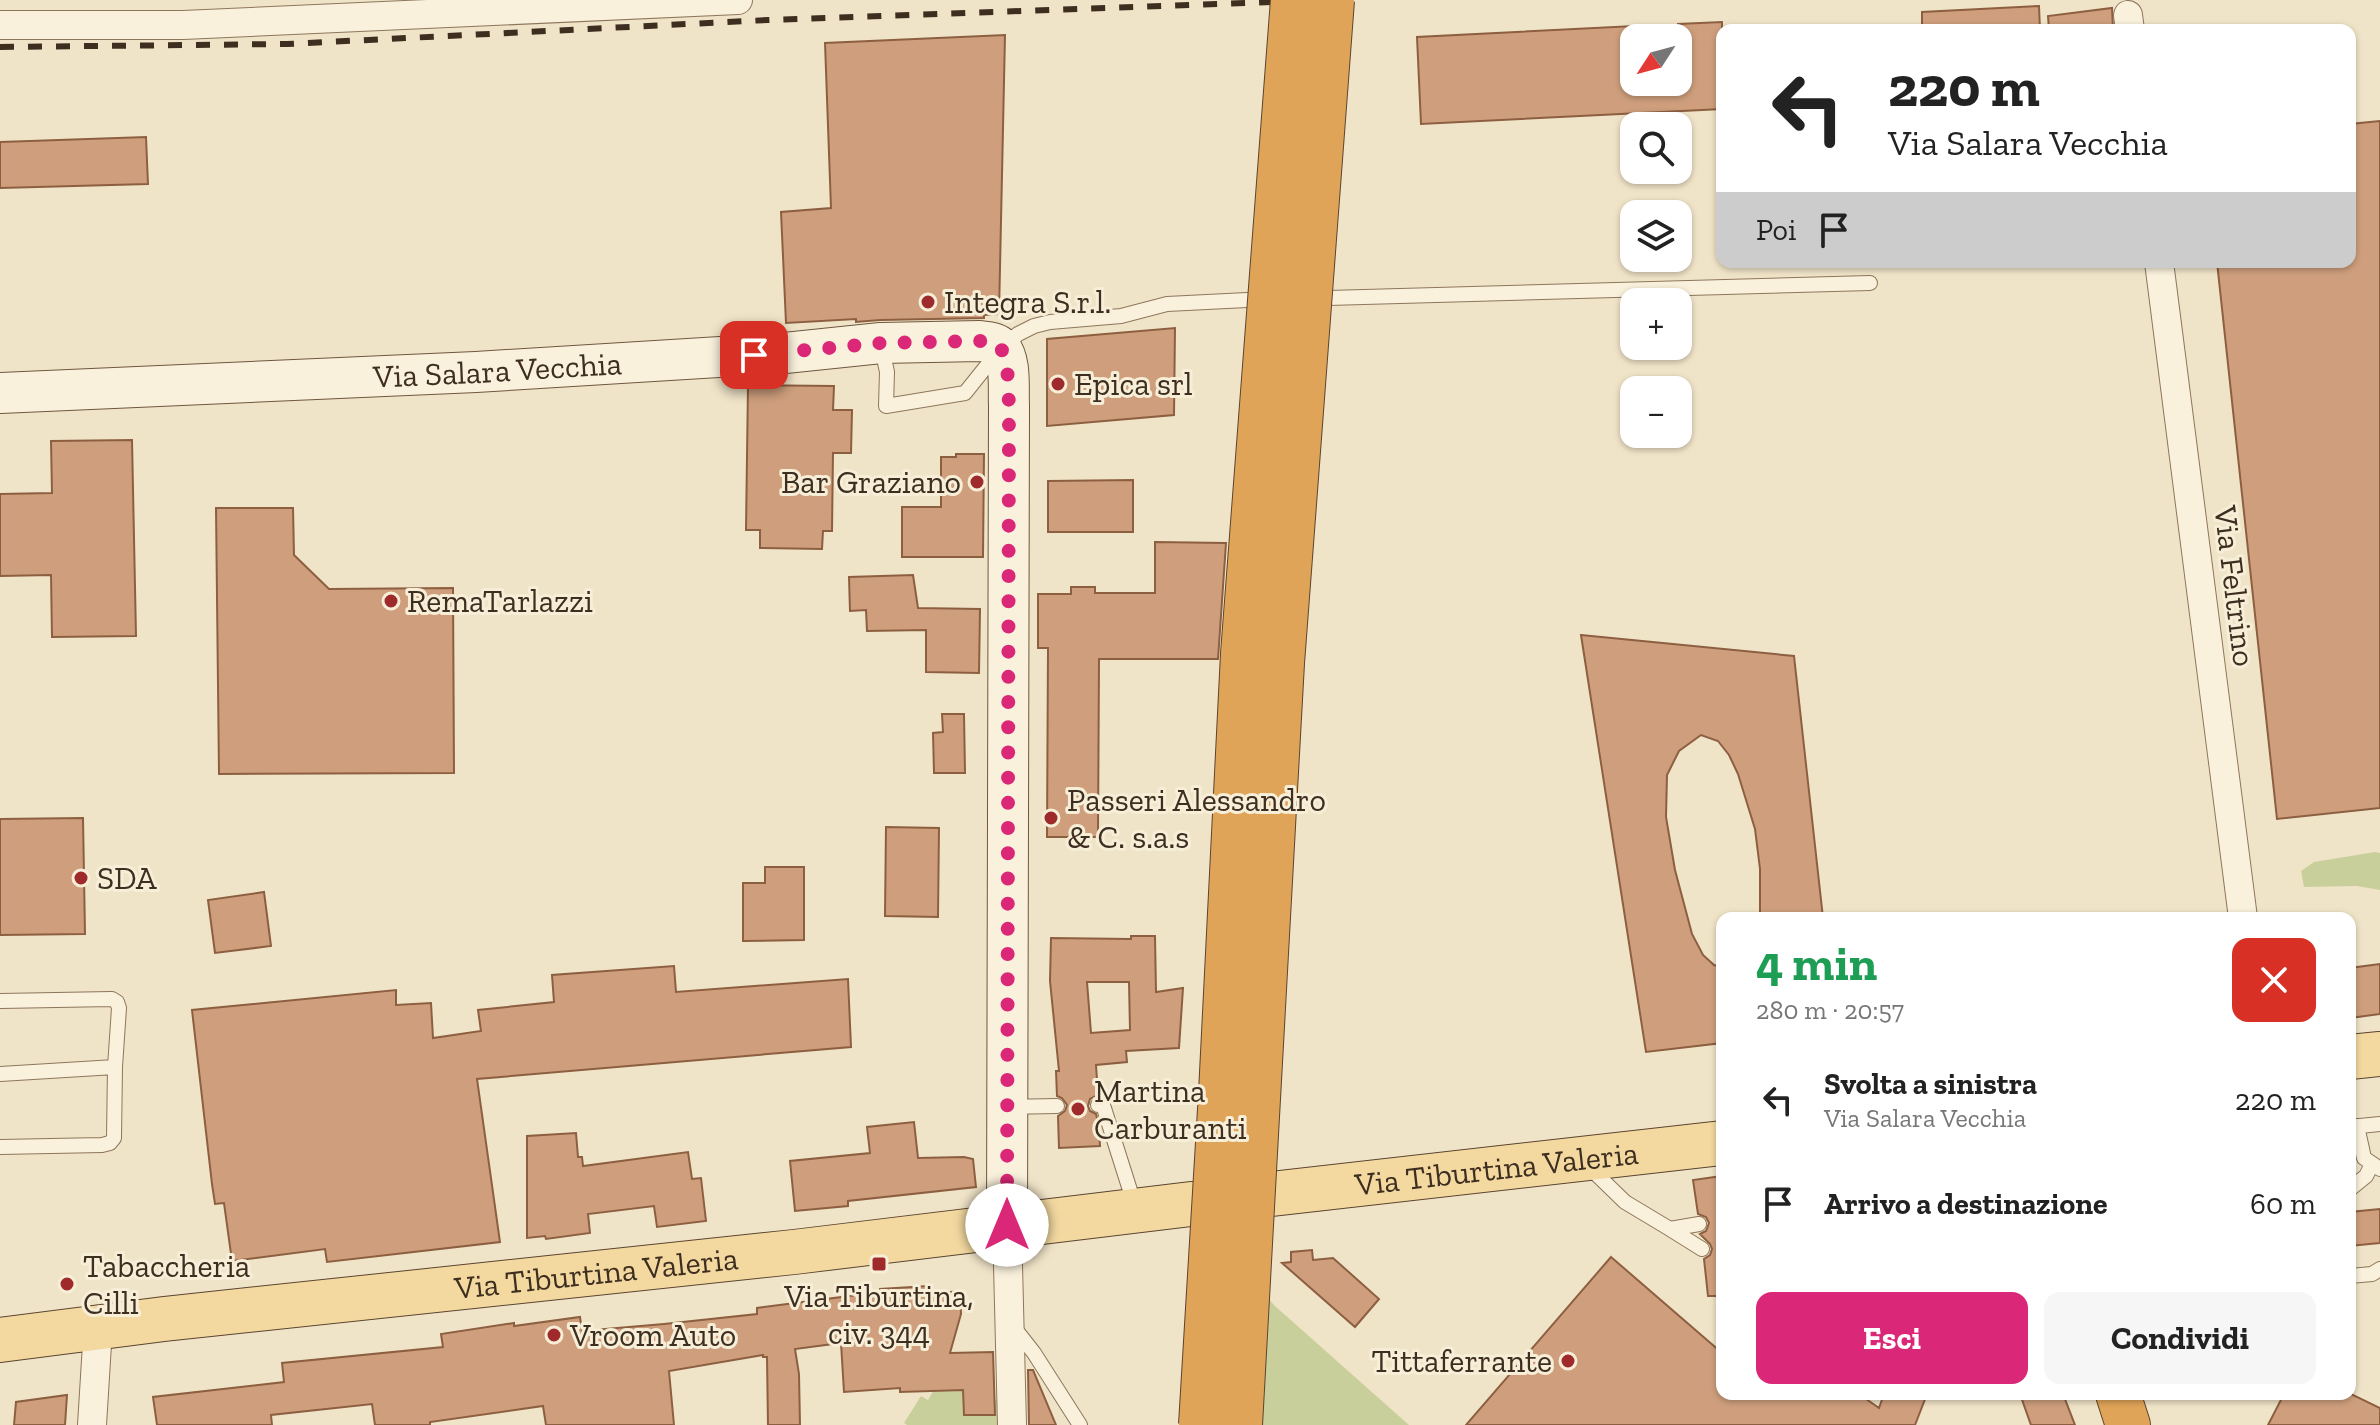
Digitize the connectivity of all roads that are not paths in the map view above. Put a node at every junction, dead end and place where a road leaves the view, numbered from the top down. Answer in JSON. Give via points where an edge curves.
{"nodes":[{"id":1,"x":738,"y":0,"type":"edge"},
{"id":2,"x":1293,"y":0,"type":"edge"},
{"id":3,"x":1332,"y":0,"type":"edge"},
{"id":4,"x":0,"y":25,"type":"edge"},
{"id":5,"x":2160,"y":268,"type":"edge"},
{"id":6,"x":1870,"y":283,"type":"dead end"},
{"id":7,"x":1328,"y":298,"type":"dead end"},
{"id":8,"x":1247,"y":300,"type":"dead end"},
{"id":9,"x":881,"y":343,"type":"junction"},
{"id":10,"x":998,"y":346,"type":"junction"},
{"id":11,"x":0,"y":393,"type":"edge"},
{"id":12,"x":2242,"y":912,"type":"edge"},
{"id":13,"x":0,"y":1001,"type":"edge"},
{"id":14,"x":2380,"y":1054,"type":"edge"},
{"id":15,"x":2356,"y":1056,"type":"edge"},
{"id":16,"x":115,"y":1067,"type":"junction"},
{"id":17,"x":0,"y":1074,"type":"edge"},
{"id":18,"x":1098,"y":1105,"type":"dead end"},
{"id":19,"x":1057,"y":1106,"type":"dead end"},
{"id":20,"x":1007,"y":1107,"type":"junction"},
{"id":21,"x":2380,"y":1124,"type":"edge"},
{"id":22,"x":2356,"y":1127,"type":"edge"},
{"id":23,"x":2356,"y":1133,"type":"edge"},
{"id":24,"x":1716,"y":1144,"type":"edge"},
{"id":25,"x":0,"y":1147,"type":"edge"},
{"id":26,"x":1581,"y":1159,"type":"junction"},
{"id":27,"x":2376,"y":1166,"type":"edge"},
{"id":28,"x":2356,"y":1184,"type":"edge"},
{"id":29,"x":1272,"y":1194,"type":"dead end"},
{"id":30,"x":1191,"y":1204,"type":"dead end"},
{"id":31,"x":1137,"y":1210,"type":"junction"},
{"id":32,"x":1699,"y":1224,"type":"dead end"},
{"id":33,"x":1007,"y":1225,"type":"junction"},
{"id":34,"x":1670,"y":1229,"type":"junction"},
{"id":35,"x":1702,"y":1249,"type":"dead end"},
{"id":36,"x":2380,"y":1269,"type":"edge"},
{"id":37,"x":2356,"y":1275,"type":"edge"},
{"id":38,"x":1010,"y":1322,"type":"junction"},
{"id":39,"x":98,"y":1328,"type":"junction"},
{"id":40,"x":0,"y":1340,"type":"edge"},
{"id":41,"x":2098,"y":1400,"type":"edge"},
{"id":42,"x":2120,"y":1400,"type":"edge"},
{"id":43,"x":92,"y":1425,"type":"edge"},
{"id":44,"x":1012,"y":1425,"type":"edge"},
{"id":45,"x":1080,"y":1425,"type":"edge"},
{"id":46,"x":1201,"y":1425,"type":"edge"},
{"id":47,"x":1240,"y":1425,"type":"edge"},
{"id":48,"x":2106,"y":1425,"type":"edge"},
{"id":49,"x":2128,"y":1425,"type":"edge"}],
"edges":[{"from":1,"to":4,"type":"street","via":[[183,25]]},
{"from":2,"to":46,"type":"highway","bridge":true,"via":[[1243,654]]},
{"from":3,"to":47,"type":"highway","bridge":true,"via":[[1283,648]]},
{"from":5,"to":12,"type":"street","name":"Via Feltrino"},
{"from":6,"to":7,"type":"lane"},
{"from":8,"to":10,"type":"lane","via":[[1167,304],[1121,316],[1050,322]]},
{"from":9,"to":10,"type":"street","name":"Via Salara Vecchia","via":[[980,341]]},
{"from":9,"to":10,"type":"lane","via":[[886,406],[965,393]]},
{"from":9,"to":11,"type":"street","name":"Via Salara Vecchia","via":[[476,372]]},
{"from":10,"to":20,"type":"street","via":[[1007,363],[1009,405]]},
{"from":13,"to":16,"type":"lane","via":[[112,999],[119,1008]]},
{"from":14,"to":15,"type":"main road"},
{"from":16,"to":17,"type":"lane"},
{"from":16,"to":25,"type":"lane","via":[[110,1143]]},
{"from":18,"to":31,"type":"lane","via":[[1103,1105]]},
{"from":19,"to":20,"type":"lane"},
{"from":20,"to":33,"type":"street"},
{"from":21,"to":22,"type":"lane"},
{"from":23,"to":27,"type":"lane","via":[[2364,1158]]},
{"from":24,"to":26,"type":"main road","name":"Via Tiburtina Valeria"},
{"from":26,"to":29,"type":"main road","name":"Via Tiburtina Valeria"},
{"from":26,"to":34,"type":"lane","via":[[1625,1202]]},
{"from":27,"to":28,"type":"lane"},
{"from":30,"to":31,"type":"main road","name":"Via Tiburtina Valeria"},
{"from":31,"to":33,"type":"main road","name":"Via Tiburtina Valeria"},
{"from":32,"to":34,"type":"lane"},
{"from":33,"to":38,"type":"street"},
{"from":33,"to":39,"type":"main road","name":"Via Tiburtina Valeria"},
{"from":34,"to":35,"type":"lane"},
{"from":36,"to":37,"type":"lane"},
{"from":38,"to":44,"type":"street"},
{"from":38,"to":45,"type":"lane"},
{"from":39,"to":40,"type":"main road","name":"Via Tiburtina Valeria"},
{"from":39,"to":43,"type":"street"},
{"from":41,"to":48,"type":"highway"},
{"from":42,"to":49,"type":"highway"}]}
